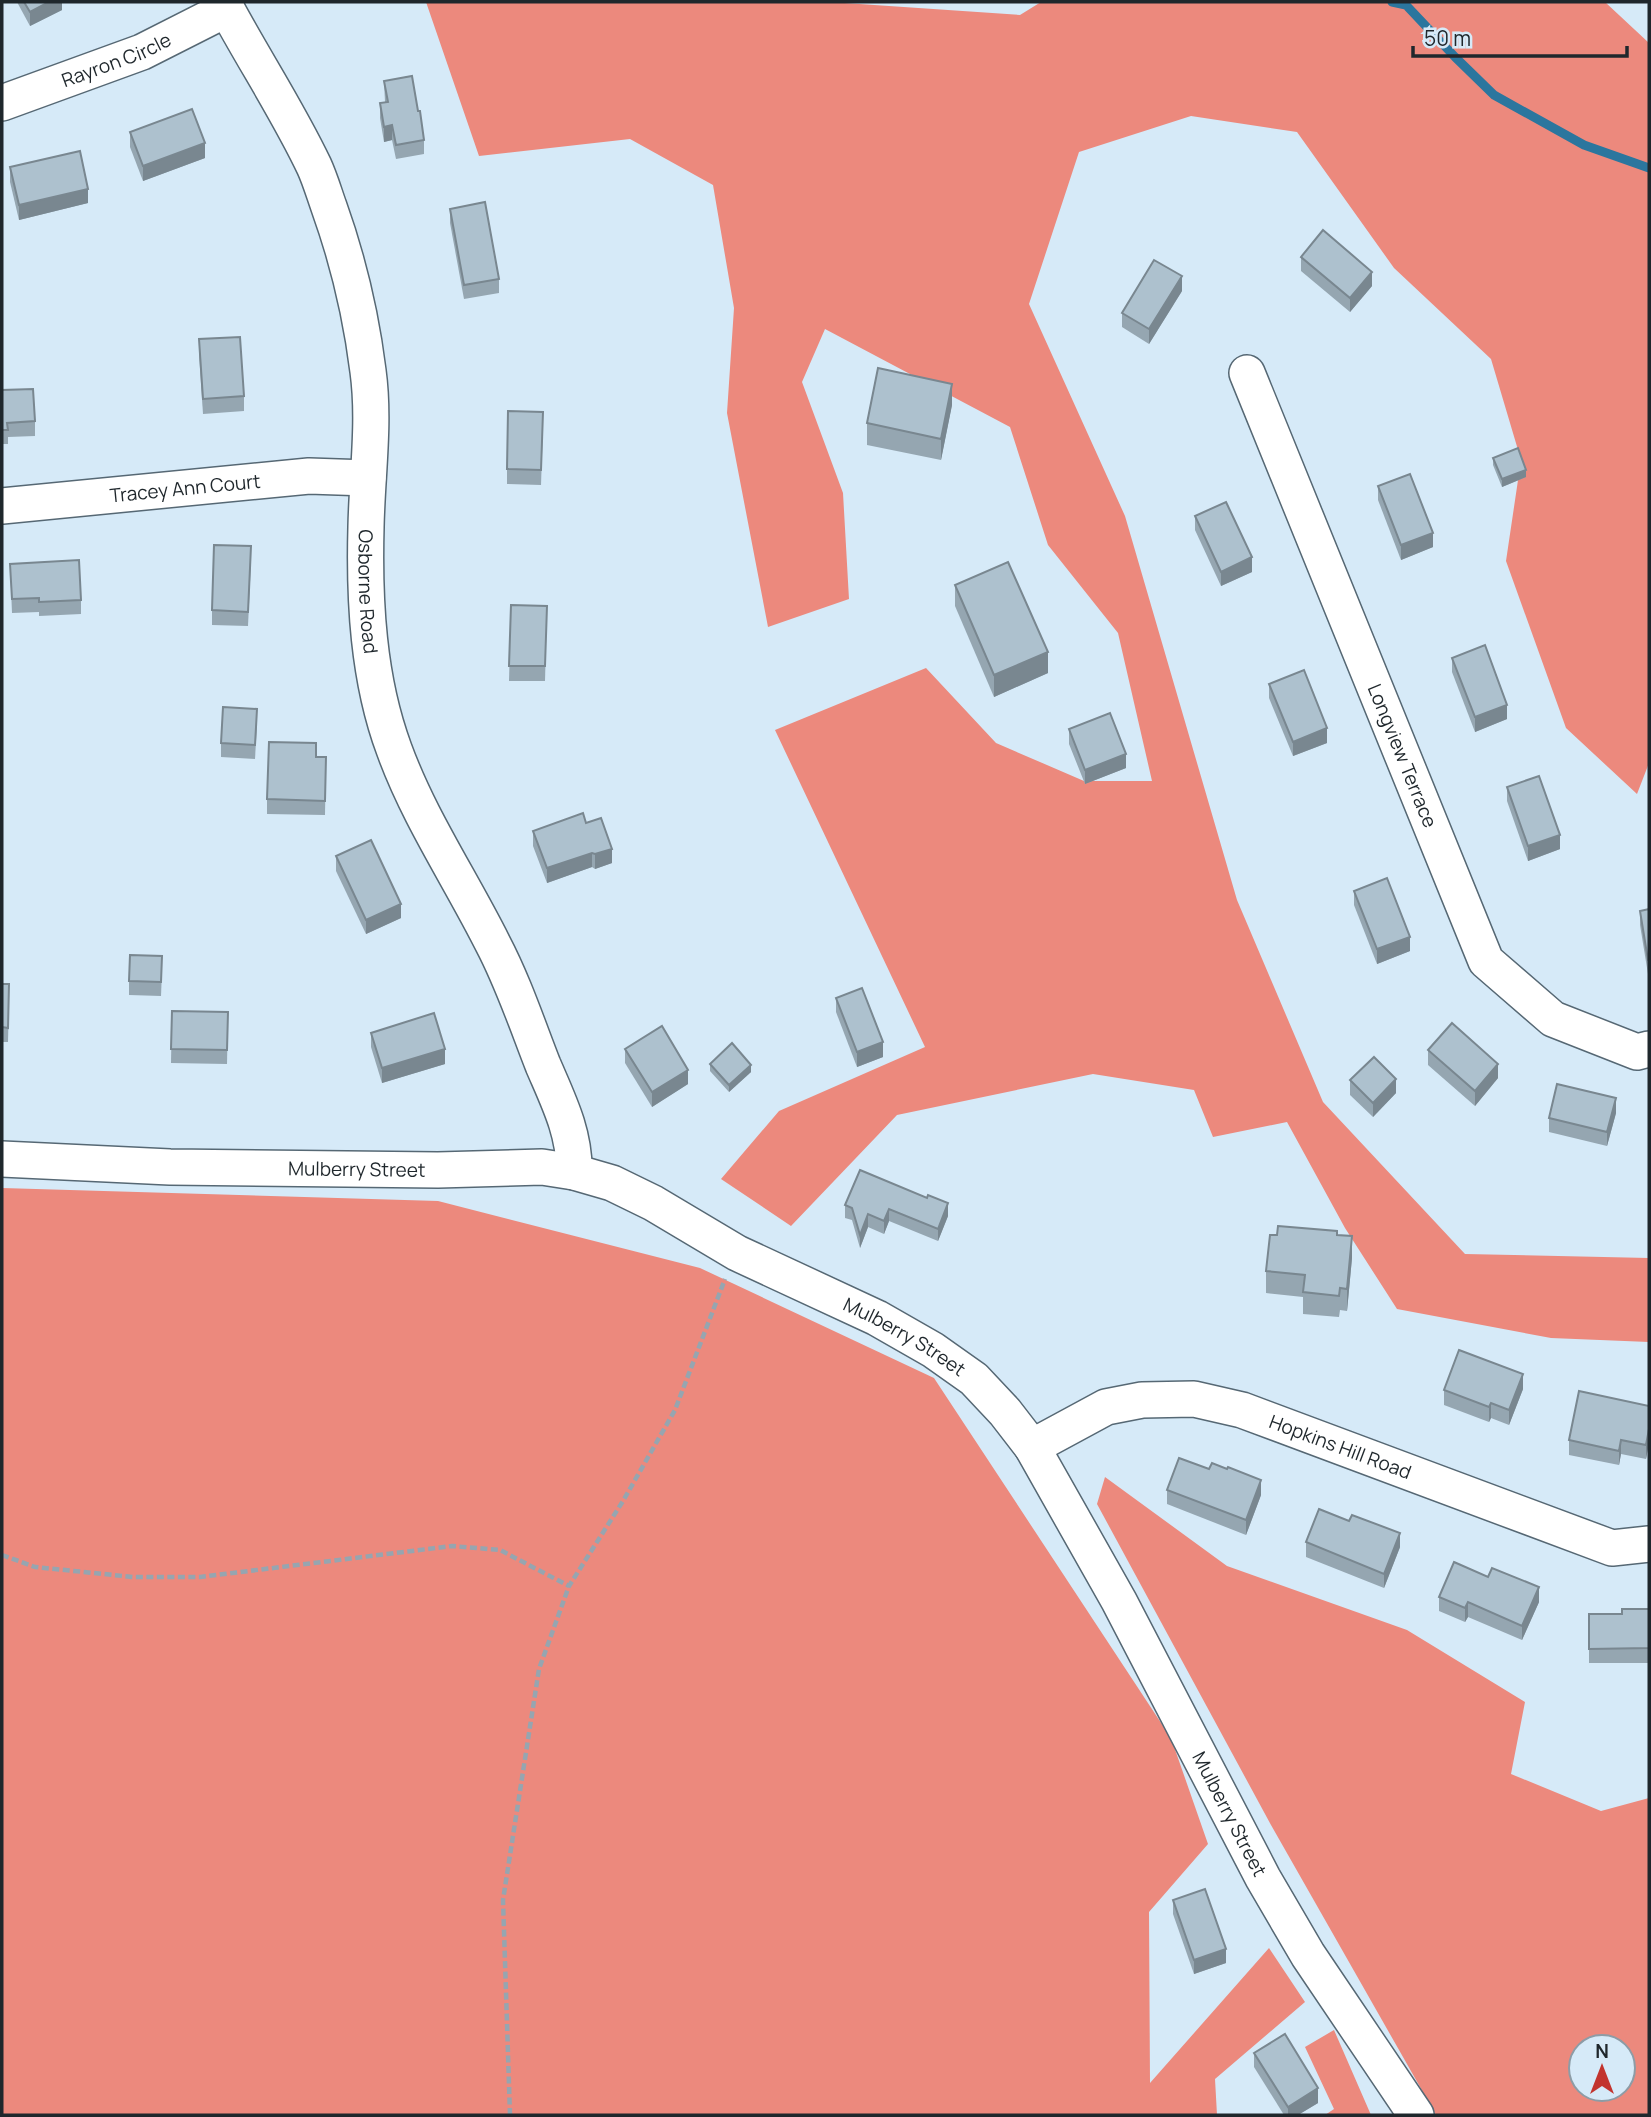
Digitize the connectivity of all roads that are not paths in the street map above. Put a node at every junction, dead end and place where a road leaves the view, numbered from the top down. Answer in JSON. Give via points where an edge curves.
{"nodes":[{"id":1,"x":225,"y":6,"type":"edge"},
{"id":2,"x":2,"y":103,"type":"edge"},
{"id":3,"x":1248,"y":373,"type":"dead end"},
{"id":4,"x":368,"y":478,"type":"junction"},
{"id":5,"x":2,"y":506,"type":"edge"},
{"id":6,"x":1649,"y":1049,"type":"edge"},
{"id":7,"x":2,"y":1159,"type":"edge"},
{"id":8,"x":574,"y":1172,"type":"junction"},
{"id":9,"x":1032,"y":1447,"type":"junction"},
{"id":10,"x":1649,"y":1544,"type":"edge"},
{"id":11,"x":1416,"y":2115,"type":"edge"}],
"edges":[{"from":1,"to":2,"type":"street","name":"Rayron Circle","via":[[142,52]]},
{"from":1,"to":4,"type":"street","name":"Osborne Road","via":[[315,169],[341,241],[368,371]]},
{"from":3,"to":6,"type":"street","name":"Longview Terrace","via":[[1486,961],[1553,1020],[1637,1052]]},
{"from":4,"to":5,"type":"street","name":"Tracey Ann Court","via":[[309,476]]},
{"from":4,"to":8,"type":"street","name":"Osborne Road","via":[[367,580],[381,711],[435,838],[494,945],[523,1014],[571,1133]]},
{"from":7,"to":8,"type":"street","name":"Mulberry Street","via":[[170,1167],[542,1167]]},
{"from":8,"to":9,"type":"street","name":"Mulberry Street","via":[[653,1203],[737,1253],[877,1318],[933,1350],[974,1379]]},
{"from":9,"to":10,"type":"street","name":"Hopkins Hill Road","via":[[1106,1407],[1142,1400],[1194,1399],[1242,1410],[1612,1548]]},
{"from":9,"to":11,"type":"street","name":"Mulberry Street","via":[[1119,1601],[1263,1878],[1321,1975]]}]}
